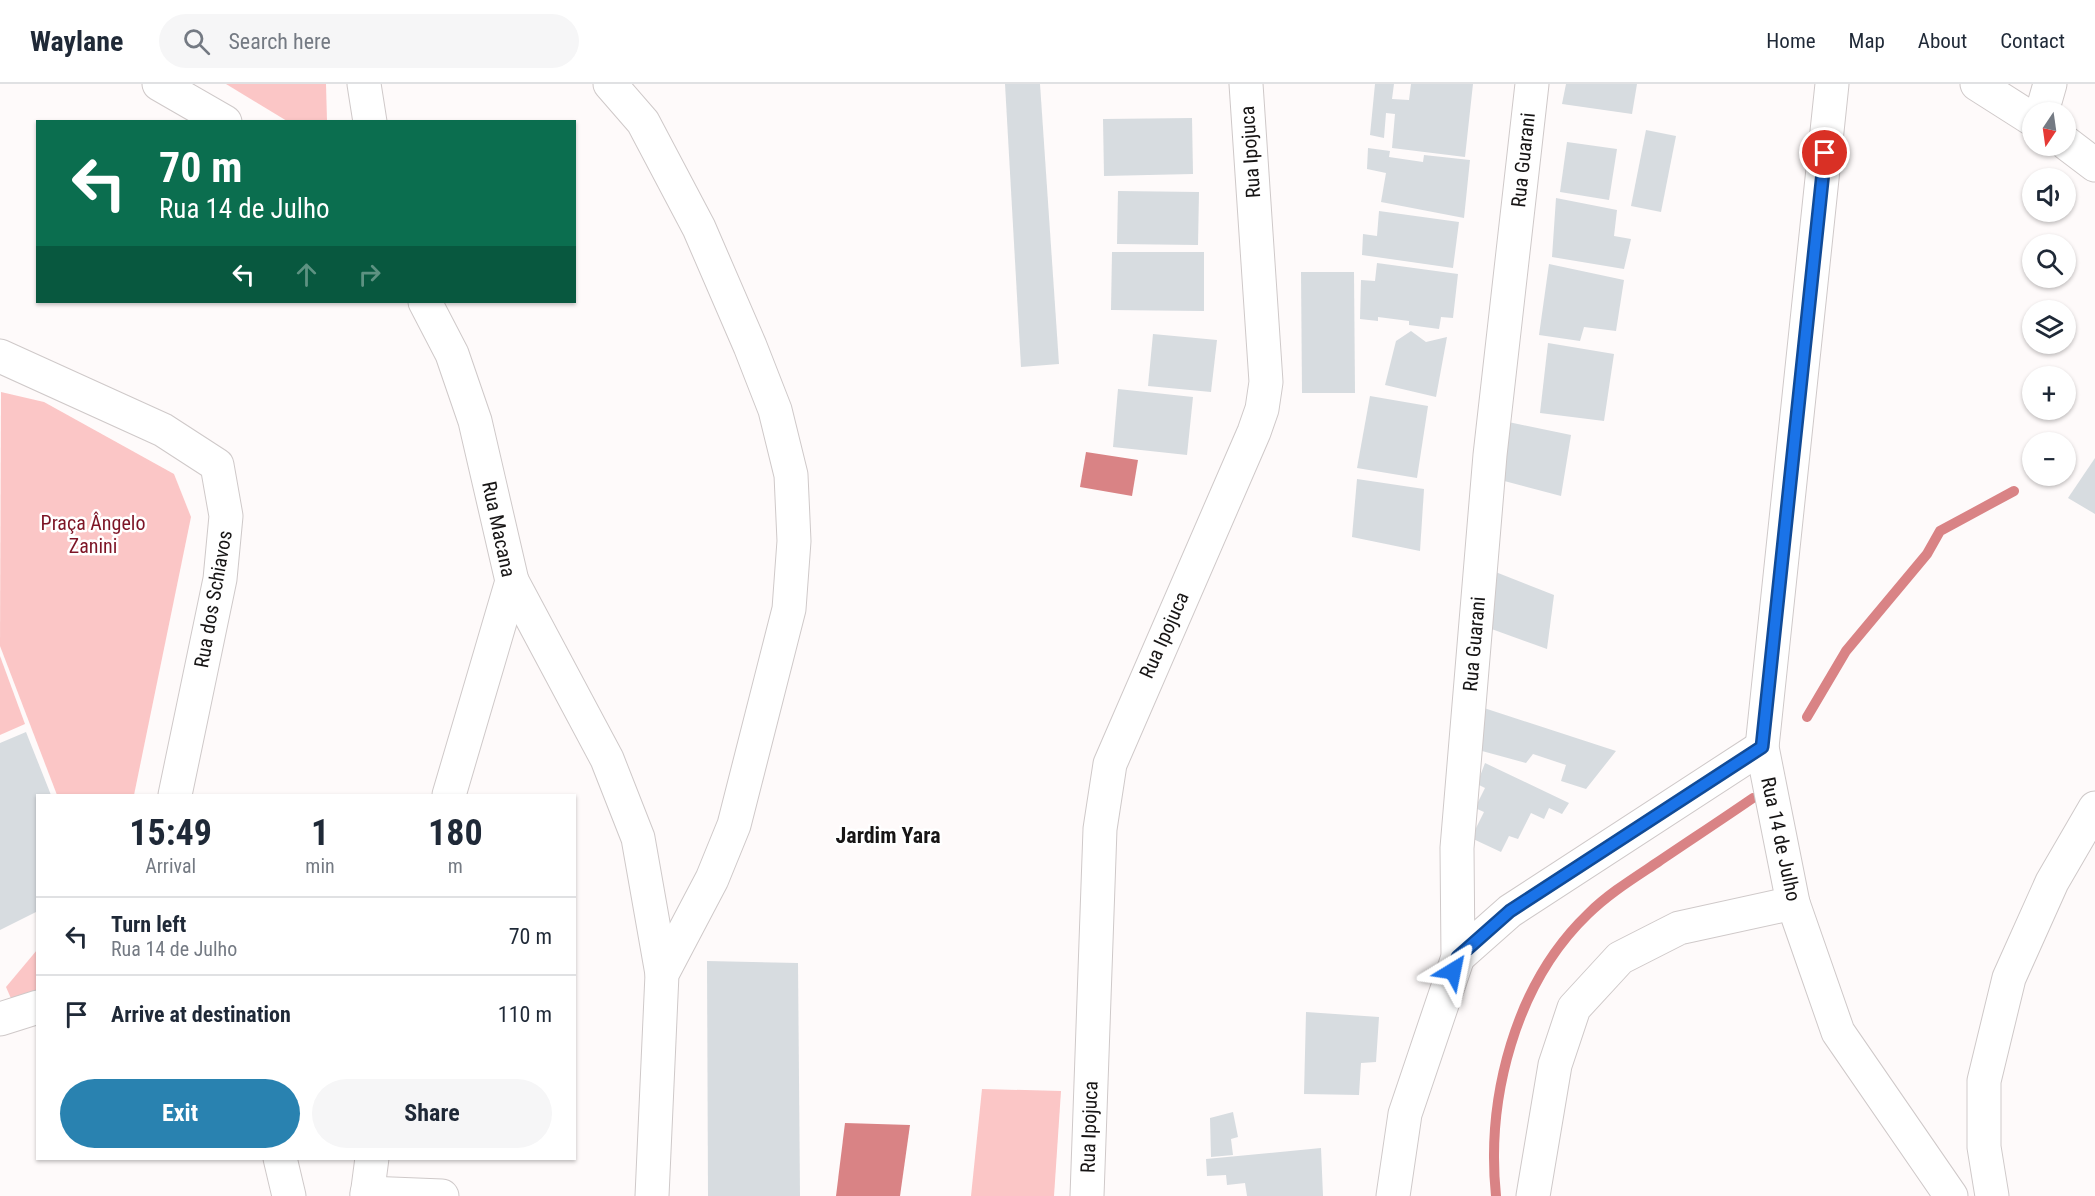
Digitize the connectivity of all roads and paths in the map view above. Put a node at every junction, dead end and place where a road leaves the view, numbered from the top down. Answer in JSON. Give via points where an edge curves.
{"nodes":[{"id":1,"x":159,"y":84,"type":"edge"},
{"id":2,"x":364,"y":84,"type":"edge"},
{"id":3,"x":610,"y":84,"type":"edge"},
{"id":4,"x":1246,"y":84,"type":"edge"},
{"id":5,"x":1532,"y":84,"type":"edge"},
{"id":6,"x":1832,"y":84,"type":"edge"},
{"id":7,"x":1977,"y":84,"type":"edge"},
{"id":8,"x":2050,"y":84,"type":"edge"},
{"id":9,"x":2045,"y":102,"type":"edge"},
{"id":10,"x":2022,"y":113,"type":"edge"},
{"id":11,"x":222,"y":120,"type":"edge"},
{"id":12,"x":370,"y":120,"type":"edge"},
{"id":13,"x":2076,"y":151,"type":"edge"},
{"id":14,"x":2095,"y":165,"type":"edge"},
{"id":15,"x":426,"y":303,"type":"edge"},
{"id":16,"x":0,"y":356,"type":"edge"},
{"id":17,"x":512,"y":581,"type":"junction"},
{"id":18,"x":1762,"y":747,"type":"junction"},
{"id":19,"x":175,"y":794,"type":"edge"},
{"id":20,"x":449,"y":794,"type":"edge"},
{"id":21,"x":2095,"y":808,"type":"edge"},
{"id":22,"x":1793,"y":903,"type":"junction"},
{"id":23,"x":1458,"y":957,"type":"junction"},
{"id":24,"x":662,"y":974,"type":"junction"},
{"id":25,"x":36,"y":1008,"type":"edge"},
{"id":26,"x":0,"y":1019,"type":"edge"},
{"id":27,"x":280,"y":1160,"type":"edge"},
{"id":28,"x":372,"y":1160,"type":"edge"},
{"id":29,"x":367,"y":1194,"type":"edge"},
{"id":30,"x":289,"y":1196,"type":"edge"},
{"id":31,"x":442,"y":1196,"type":"edge"},
{"id":32,"x":652,"y":1196,"type":"edge"},
{"id":33,"x":1087,"y":1196,"type":"edge"},
{"id":34,"x":1393,"y":1196,"type":"edge"},
{"id":35,"x":1533,"y":1196,"type":"edge"},
{"id":36,"x":1952,"y":1196,"type":"edge"},
{"id":37,"x":1992,"y":1196,"type":"edge"}],
"edges":[{"from":1,"to":11,"type":"street"},
{"from":2,"to":12,"type":"street"},
{"from":3,"to":24,"type":"street","via":[[643,122],[699,228],[775,410],[791,475],[794,541],[789,609],[734,825],[712,879]]},
{"from":4,"to":33,"type":"street","name":"Rua Ipojuca","via":[[1264,391],[1254,432],[1110,764],[1100,829]]},
{"from":5,"to":23,"type":"street","name":"Rua Guarani","via":[[1490,455],[1457,848]]},
{"from":6,"to":18,"type":"street","name":"Rua 14 de Julho"},
{"from":7,"to":10,"type":"street"},
{"from":8,"to":9,"type":"street"},
{"from":13,"to":14,"type":"street"},
{"from":15,"to":17,"type":"street","name":"Rua Macana","via":[[452,354],[475,421]]},
{"from":16,"to":19,"type":"street","name":"Rua dos Schiavos","via":[[163,430],[217,465],[226,516],[220,579]]},
{"from":17,"to":20,"type":"street","name":"Rua Macana"},
{"from":17,"to":24,"type":"street","via":[[607,759],[634,828]]},
{"from":18,"to":22,"type":"street","name":"Rua 14 de Julho"},
{"from":18,"to":23,"type":"street","via":[[1510,911]]},
{"from":21,"to":37,"type":"street","via":[[2052,882],[2009,978],[1984,1081],[1984,1147]]},
{"from":22,"to":35,"type":"street","via":[[1679,928],[1620,958],[1574,1008],[1555,1065]]},
{"from":22,"to":36,"type":"street","name":"Rua 14 de Julho","via":[[1838,1032]]},
{"from":23,"to":34,"type":"street","name":"Rua Guarani","via":[[1405,1114]]},
{"from":24,"to":32,"type":"street"},
{"from":25,"to":26,"type":"street"},
{"from":27,"to":30,"type":"street"},
{"from":28,"to":29,"type":"street"},
{"from":29,"to":31,"type":"street"}]}
